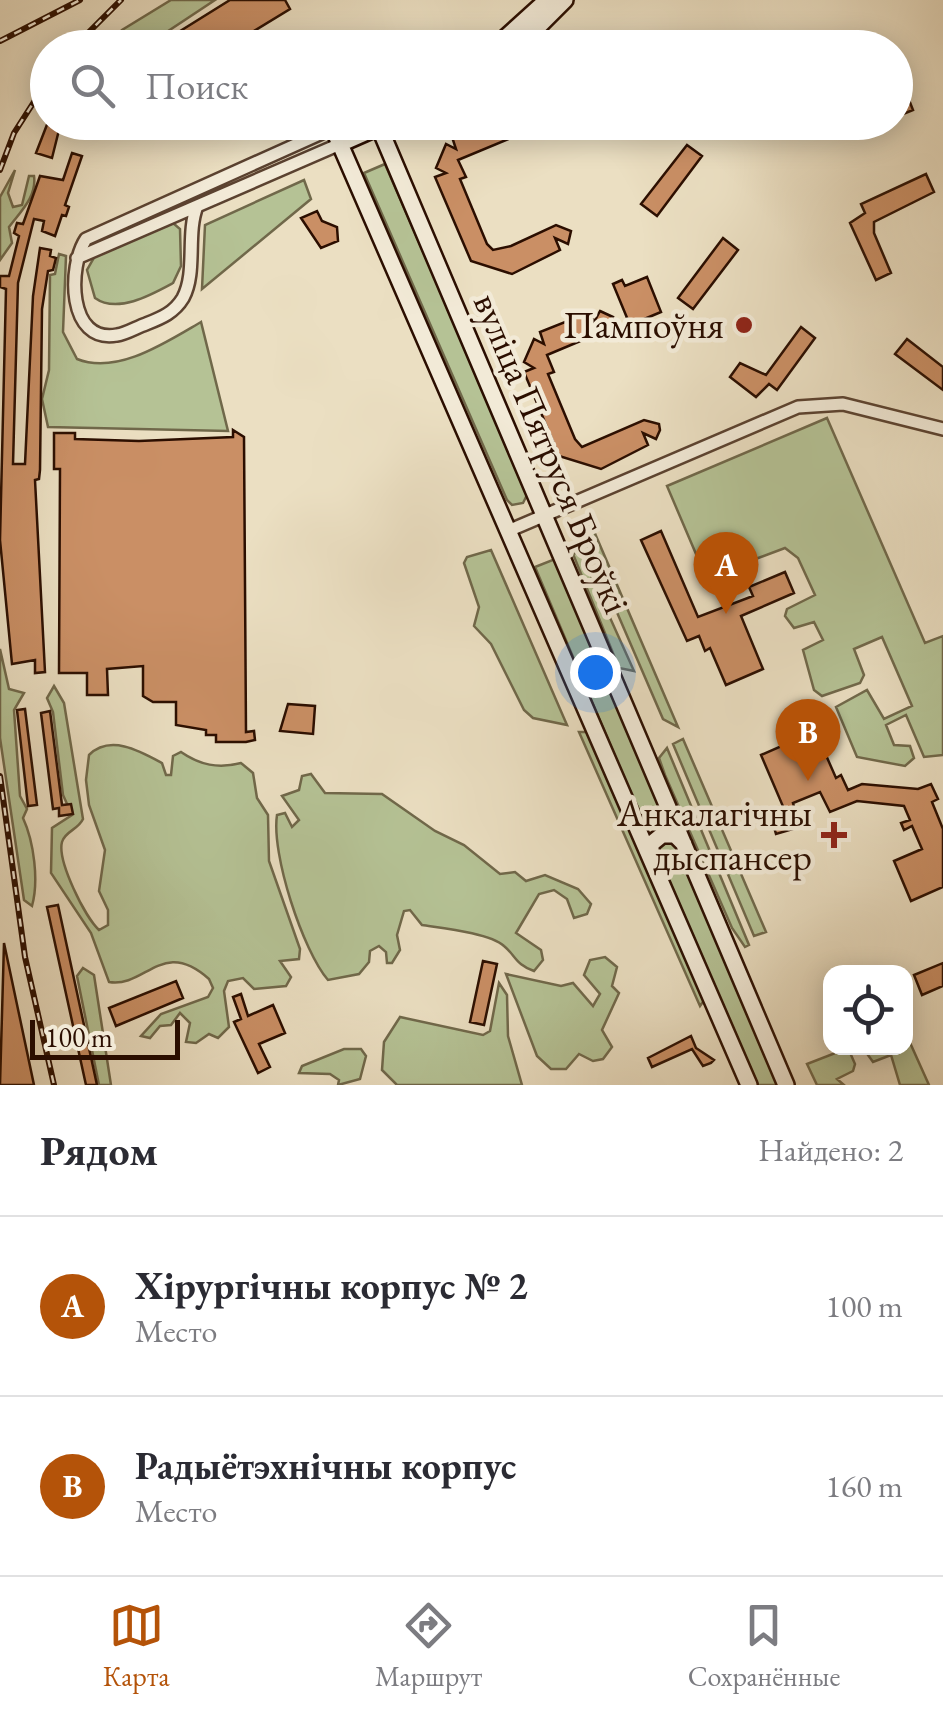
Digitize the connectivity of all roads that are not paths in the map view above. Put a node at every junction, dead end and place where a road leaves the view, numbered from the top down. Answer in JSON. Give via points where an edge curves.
{"nodes":[{"id":1,"x":557,"y":1,"type":"edge"},
{"id":2,"x":518,"y":30,"type":"edge"},
{"id":3,"x":533,"y":30,"type":"edge"},
{"id":4,"x":306,"y":140,"type":"edge"},
{"id":5,"x":340,"y":140,"type":"edge"},
{"id":6,"x":348,"y":140,"type":"edge"},
{"id":7,"x":389,"y":140,"type":"edge"},
{"id":8,"x":340,"y":144,"type":"junction"},
{"id":9,"x":197,"y":206,"type":"junction"},
{"id":10,"x":76,"y":258,"type":"junction"},
{"id":11,"x":943,"y":429,"type":"edge"},
{"id":12,"x":545,"y":518,"type":"junction"},
{"id":13,"x":508,"y":531,"type":"junction"},
{"id":14,"x":669,"y":810,"type":"junction"},
{"id":15,"x":635,"y":822,"type":"junction"},
{"id":16,"x":684,"y":844,"type":"junction"},
{"id":17,"x":651,"y":858,"type":"junction"},
{"id":18,"x":749,"y":1085,"type":"edge"},
{"id":19,"x":786,"y":1085,"type":"edge"}],
"edges":[{"from":1,"to":2,"type":"main road"},
{"from":1,"to":3,"type":"main road"},
{"from":4,"to":10,"type":"street","via":[[86,240]]},
{"from":5,"to":8,"type":"main road","name":"вуліца Пятруся Броўкі"},
{"from":6,"to":8,"type":"main road"},
{"from":7,"to":12,"type":"main road","name":"вуліца Пятруся Броўкі"},
{"from":8,"to":9,"type":"street"},
{"from":8,"to":13,"type":"main road","name":"вуліца Пятруся Броўкі"},
{"from":9,"to":10,"type":"street"},
{"from":9,"to":10,"type":"street","via":[[187,285],[169,315],[115,336],[96,332],[82,320],[75,298]]},
{"from":11,"to":12,"type":"street","via":[[843,404],[798,407]]},
{"from":12,"to":13,"type":"street"},
{"from":12,"to":14,"type":"main road","name":"вуліца Пятруся Броўкі"},
{"from":13,"to":15,"type":"main road","name":"вуліца Пятруся Броўкі"},
{"from":14,"to":15,"type":"main road","via":[[658,828]]},
{"from":14,"to":16,"type":"main road","name":"вуліца Пятруся Броўкі"},
{"from":15,"to":17,"type":"main road","name":"вуліца Пятруся Броўкі"},
{"from":16,"to":17,"type":"main road","via":[[662,835],[652,844]]},
{"from":16,"to":19,"type":"main road","name":"вуліца Пятруся Броўкі"},
{"from":17,"to":18,"type":"main road","name":"вуліца Пятруся Броўкі"}]}
